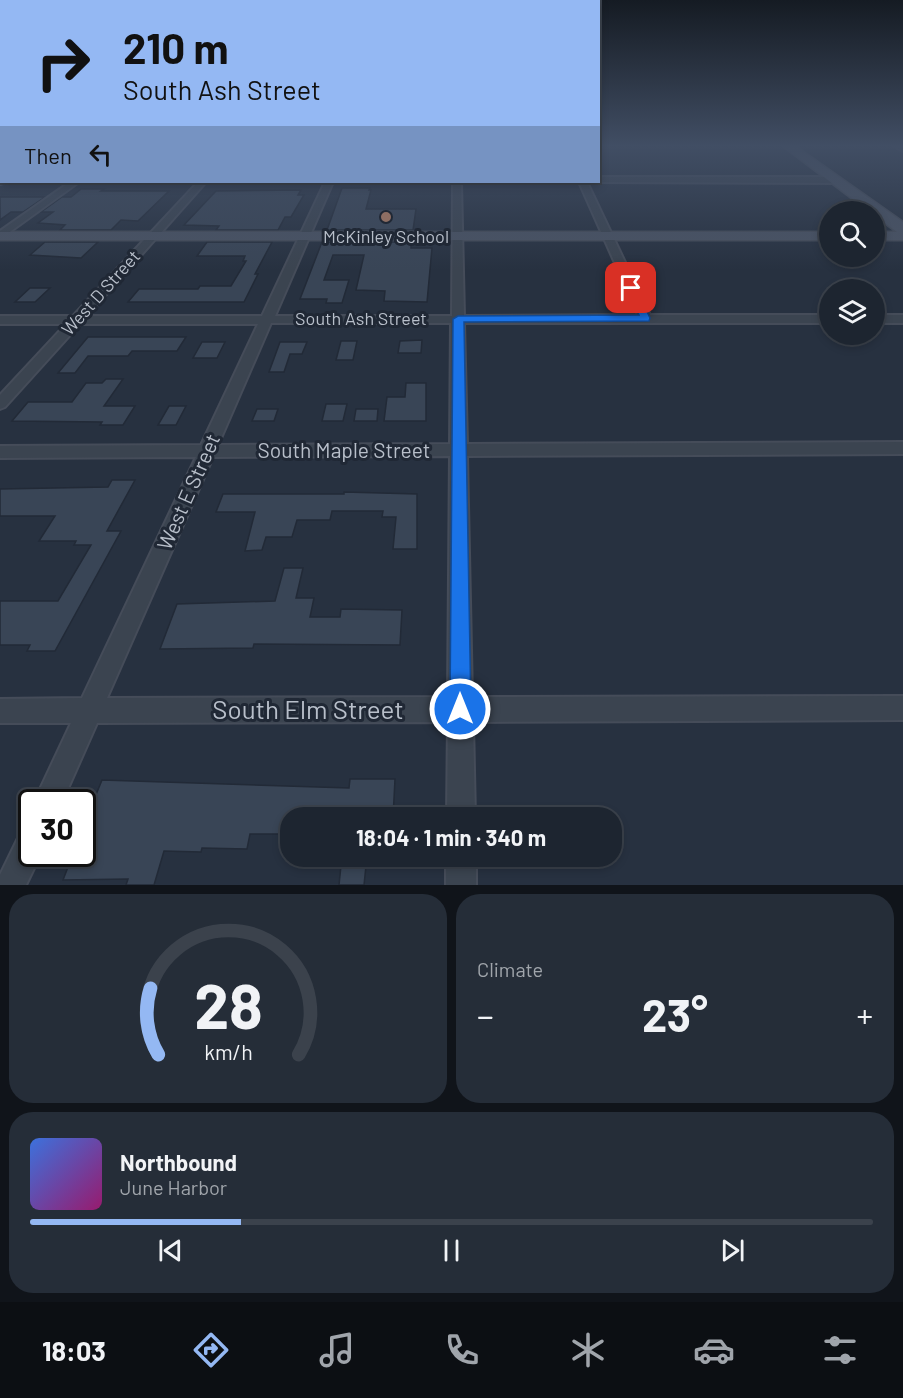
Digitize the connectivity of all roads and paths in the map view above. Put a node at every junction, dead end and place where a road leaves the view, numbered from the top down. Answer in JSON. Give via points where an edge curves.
{"nodes":[{"id":1,"x":68,"y":187,"type":"edge"},
{"id":2,"x":197,"y":187,"type":"edge"},
{"id":3,"x":327,"y":187,"type":"edge"},
{"id":4,"x":457,"y":187,"type":"edge"},
{"id":5,"x":586,"y":187,"type":"edge"},
{"id":6,"x":845,"y":187,"type":"edge"},
{"id":7,"x":903,"y":229,"type":"edge"},
{"id":8,"x":608,"y":235,"type":"junction"},
{"id":9,"x":0,"y":236,"type":"edge"},
{"id":10,"x":153,"y":236,"type":"junction"},
{"id":11,"x":305,"y":236,"type":"junction"},
{"id":12,"x":458,"y":236,"type":"junction"},
{"id":13,"x":819,"y":236,"type":"edge"},
{"id":14,"x":885,"y":236,"type":"edge"},
{"id":15,"x":903,"y":236,"type":"edge"},
{"id":16,"x":645,"y":318,"type":"junction"},
{"id":17,"x":458,"y":319,"type":"junction"},
{"id":18,"x":819,"y":319,"type":"edge"},
{"id":19,"x":885,"y":319,"type":"edge"},
{"id":20,"x":903,"y":319,"type":"edge"},
{"id":21,"x":0,"y":320,"type":"edge"},
{"id":22,"x":76,"y":320,"type":"junction"},
{"id":23,"x":267,"y":320,"type":"junction"},
{"id":24,"x":0,"y":404,"type":"edge"},
{"id":25,"x":903,"y":448,"type":"edge"},
{"id":26,"x":459,"y":451,"type":"junction"},
{"id":27,"x":0,"y":452,"type":"edge"},
{"id":28,"x":207,"y":452,"type":"junction"},
{"id":29,"x":903,"y":708,"type":"edge"},
{"id":30,"x":460,"y":709,"type":"junction"},
{"id":31,"x":0,"y":711,"type":"edge"},
{"id":32,"x":90,"y":711,"type":"junction"},
{"id":33,"x":54,"y":789,"type":"edge"},
{"id":34,"x":461,"y":807,"type":"edge"},
{"id":35,"x":19,"y":867,"type":"edge"},
{"id":36,"x":461,"y":867,"type":"edge"},
{"id":37,"x":11,"y":885,"type":"edge"},
{"id":38,"x":461,"y":885,"type":"edge"}],
"edges":[{"from":1,"to":9,"type":"street"},
{"from":2,"to":10,"type":"street","name":"West D Street"},
{"from":3,"to":11,"type":"street","name":"West E Street"},
{"from":4,"to":12,"type":"street"},
{"from":5,"to":8,"type":"street"},
{"from":6,"to":7,"type":"main road"},
{"from":8,"to":12,"type":"main road"},
{"from":8,"to":13,"type":"main road"},
{"from":8,"to":16,"type":"street"},
{"from":9,"to":10,"type":"main road"},
{"from":10,"to":11,"type":"main road"},
{"from":10,"to":22,"type":"street","name":"West D Street"},
{"from":11,"to":12,"type":"main road"},
{"from":11,"to":23,"type":"street","name":"West E Street"},
{"from":12,"to":17,"type":"street"},
{"from":14,"to":15,"type":"main road"},
{"from":16,"to":17,"type":"street","name":"South Ash Street"},
{"from":16,"to":18,"type":"street","name":"South Ash Street"},
{"from":17,"to":23,"type":"street","name":"South Ash Street"},
{"from":17,"to":26,"type":"street"},
{"from":19,"to":20,"type":"street"},
{"from":21,"to":22,"type":"street","name":"South Ash Street"},
{"from":22,"to":23,"type":"street","name":"South Ash Street"},
{"from":22,"to":24,"type":"street","name":"West D Street"},
{"from":23,"to":28,"type":"street","name":"West E Street"},
{"from":25,"to":26,"type":"street","name":"South Maple Street"},
{"from":26,"to":28,"type":"street","name":"South Maple Street"},
{"from":26,"to":30,"type":"street"},
{"from":27,"to":28,"type":"street","name":"South Maple Street"},
{"from":28,"to":32,"type":"street","name":"West E Street"},
{"from":29,"to":30,"type":"street","name":"South Elm Street"},
{"from":30,"to":32,"type":"street","name":"South Elm Street"},
{"from":30,"to":34,"type":"street"},
{"from":31,"to":32,"type":"street","name":"South Elm Street"},
{"from":32,"to":33,"type":"street","name":"West E Street"},
{"from":35,"to":37,"type":"street"},
{"from":36,"to":38,"type":"street"}]}
